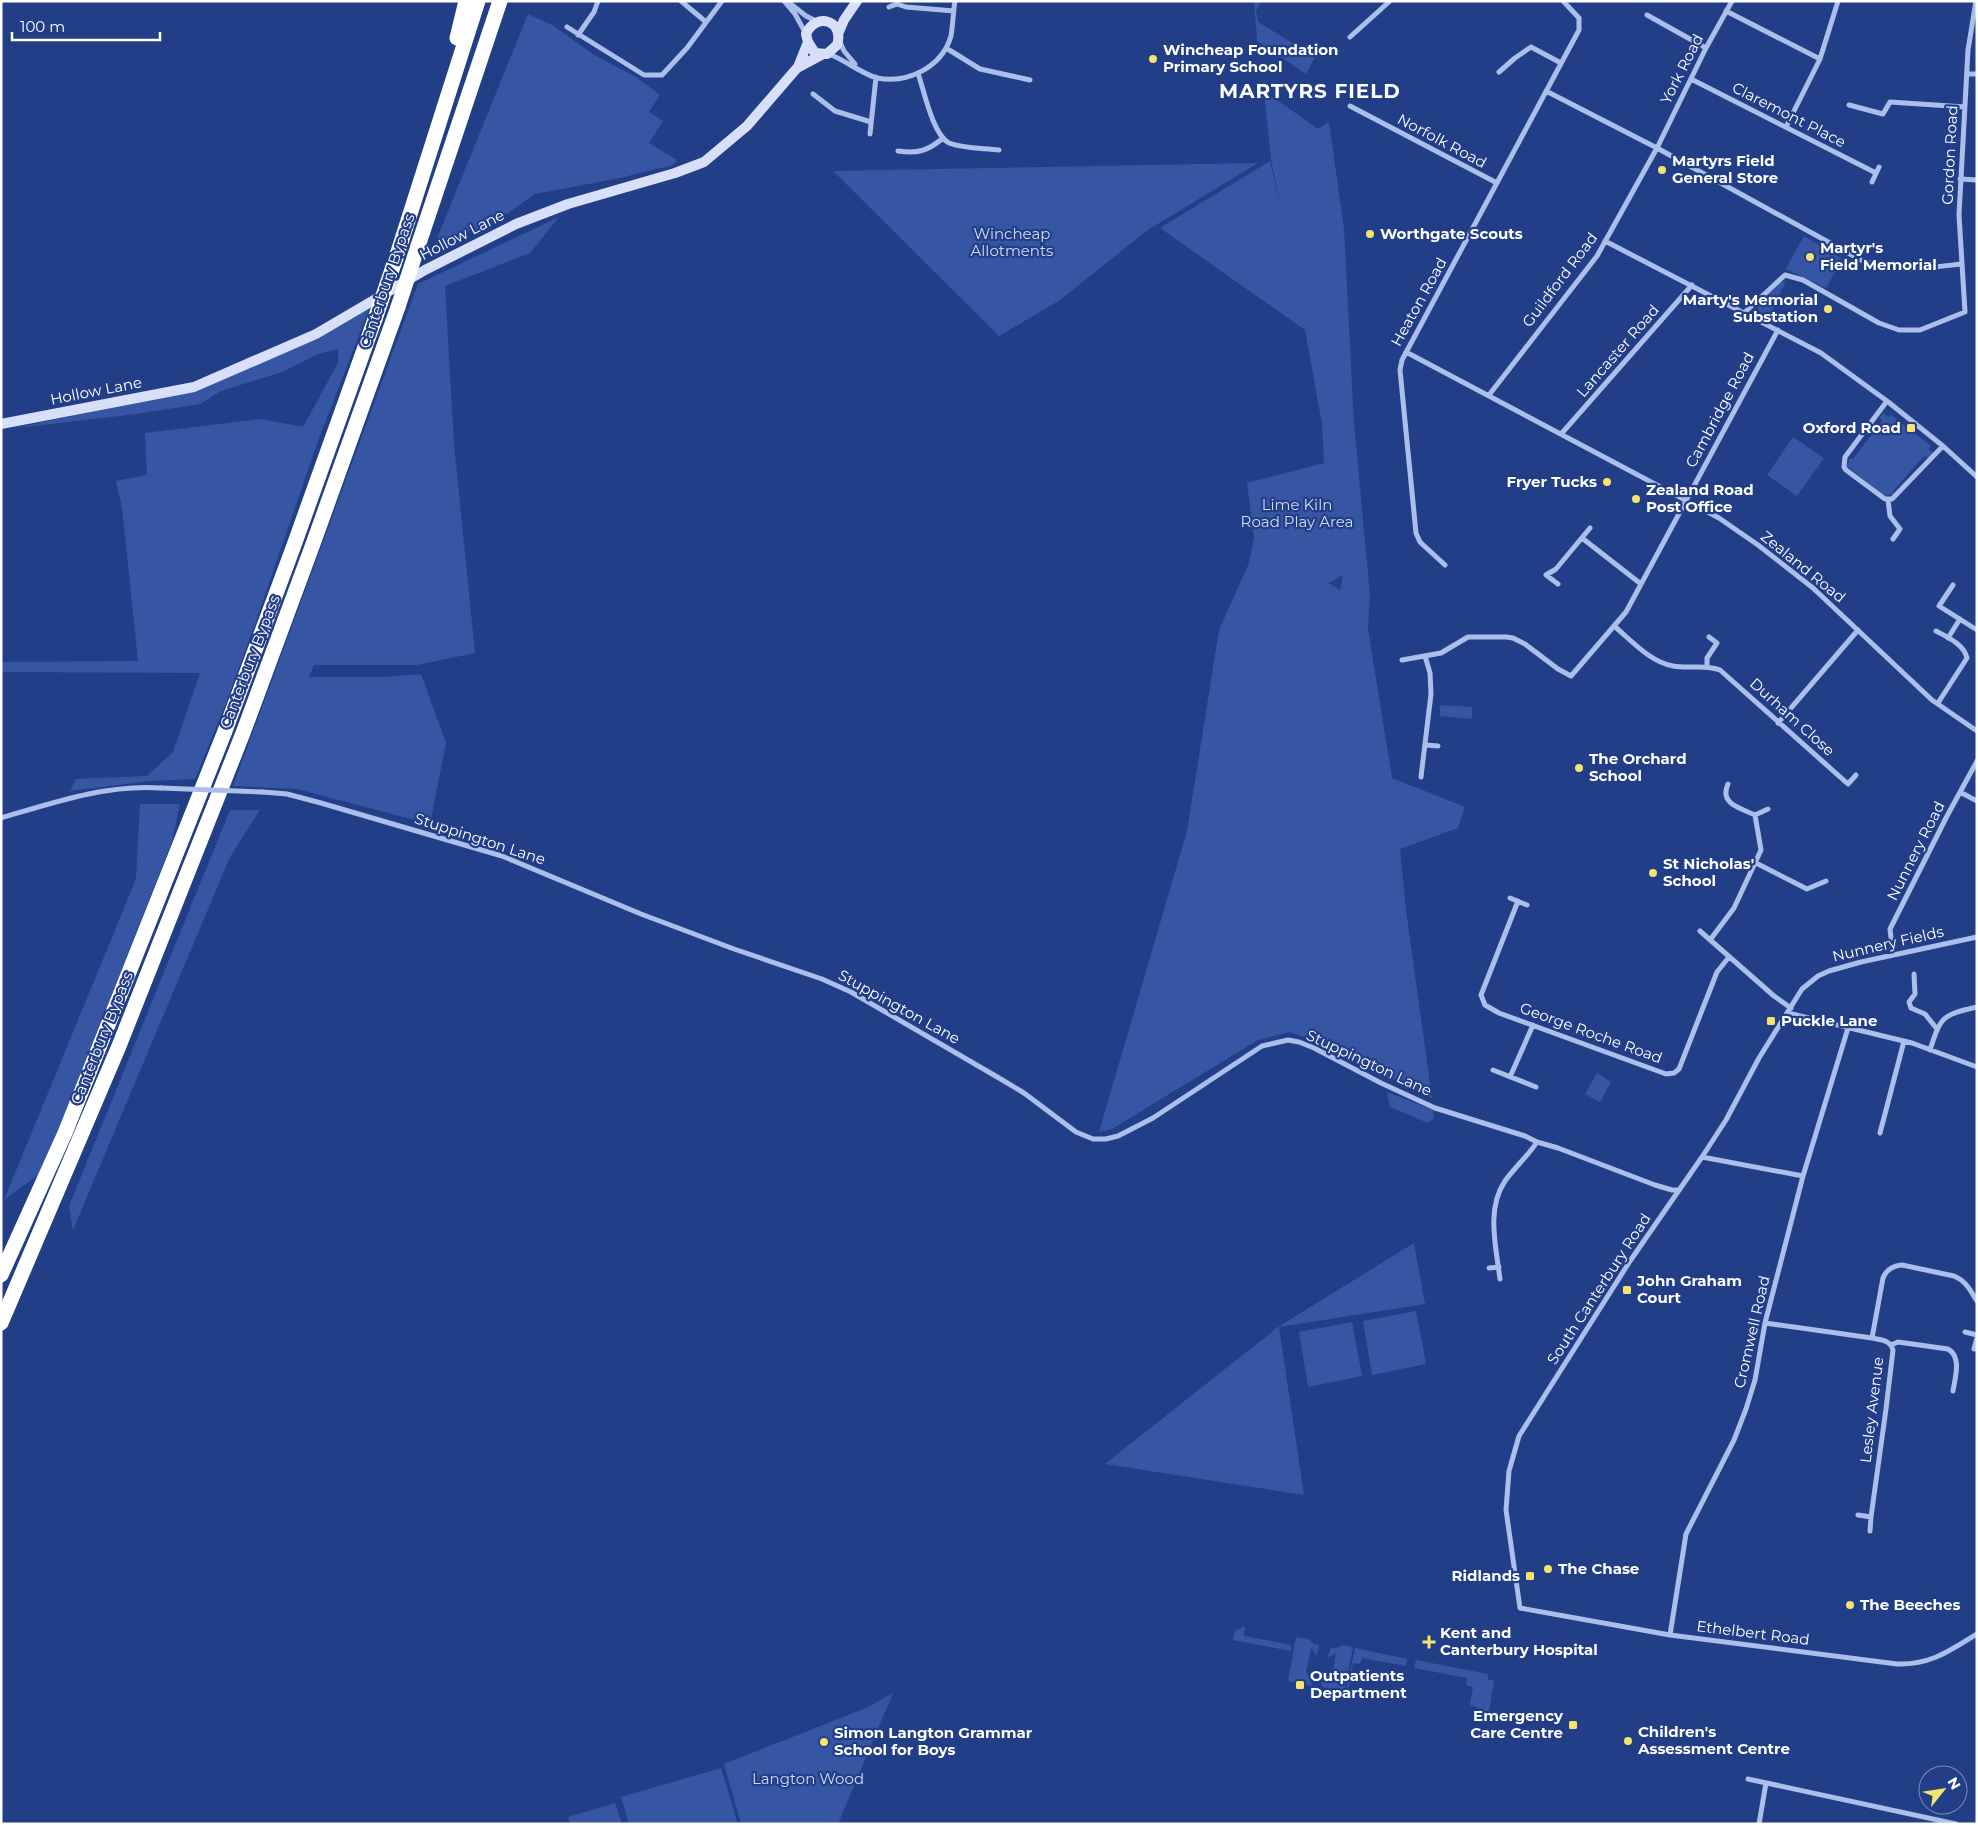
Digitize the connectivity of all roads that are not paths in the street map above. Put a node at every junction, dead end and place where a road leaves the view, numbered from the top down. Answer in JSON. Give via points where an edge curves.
{"nodes":[{"id":1,"x":500,"y":1,"type":"edge"},
{"id":2,"x":598,"y":1,"type":"edge"},
{"id":3,"x":681,"y":1,"type":"edge"},
{"id":4,"x":722,"y":1,"type":"edge"},
{"id":5,"x":786,"y":1,"type":"edge"},
{"id":6,"x":954,"y":1,"type":"edge"},
{"id":7,"x":1390,"y":1,"type":"edge"},
{"id":8,"x":1562,"y":1,"type":"edge"},
{"id":9,"x":1732,"y":1,"type":"edge"},
{"id":10,"x":1838,"y":1,"type":"edge"},
{"id":11,"x":1976,"y":1,"type":"edge"},
{"id":12,"x":854,"y":4,"type":"edge"},
{"id":13,"x":471,"y":5,"type":"edge"},
{"id":14,"x":889,"y":7,"type":"dead end"},
{"id":15,"x":954,"y":11,"type":"junction"},
{"id":16,"x":1726,"y":11,"type":"junction"},
{"id":17,"x":1647,"y":15,"type":"dead end"},
{"id":18,"x":706,"y":22,"type":"junction"},
{"id":19,"x":823,"y":22,"type":"junction"},
{"id":20,"x":567,"y":27,"type":"dead end"},
{"id":21,"x":578,"y":35,"type":"junction"},
{"id":22,"x":839,"y":36,"type":"junction"},
{"id":23,"x":1350,"y":36,"type":"dead end"},
{"id":24,"x":807,"y":38,"type":"junction"},
{"id":25,"x":946,"y":48,"type":"junction"},
{"id":26,"x":1706,"y":48,"type":"junction"},
{"id":27,"x":825,"y":54,"type":"junction"},
{"id":28,"x":1820,"y":58,"type":"junction"},
{"id":29,"x":1561,"y":63,"type":"junction"},
{"id":30,"x":797,"y":68,"type":"junction"},
{"id":31,"x":863,"y":71,"type":"junction"},
{"id":32,"x":1499,"y":72,"type":"dead end"},
{"id":33,"x":918,"y":73,"type":"junction"},
{"id":34,"x":1967,"y":74,"type":"junction"},
{"id":35,"x":1977,"y":74,"type":"edge"},
{"id":36,"x":876,"y":77,"type":"junction"},
{"id":37,"x":1690,"y":79,"type":"junction"},
{"id":38,"x":1030,"y":80,"type":"dead end"},
{"id":39,"x":1546,"y":91,"type":"junction"},
{"id":40,"x":813,"y":94,"type":"dead end"},
{"id":41,"x":1849,"y":105,"type":"dead end"},
{"id":42,"x":1350,"y":106,"type":"dead end"},
{"id":43,"x":1965,"y":107,"type":"junction"},
{"id":44,"x":871,"y":122,"type":"junction"},
{"id":45,"x":1786,"y":127,"type":"junction"},
{"id":46,"x":870,"y":134,"type":"dead end"},
{"id":47,"x":943,"y":138,"type":"junction"},
{"id":48,"x":1657,"y":148,"type":"junction"},
{"id":49,"x":898,"y":150,"type":"dead end"},
{"id":50,"x":999,"y":150,"type":"dead end"},
{"id":51,"x":1879,"y":167,"type":"dead end"},
{"id":52,"x":1876,"y":173,"type":"junction"},
{"id":53,"x":1960,"y":179,"type":"junction"},
{"id":54,"x":1977,"y":180,"type":"edge"},
{"id":55,"x":1872,"y":182,"type":"dead end"},
{"id":56,"x":1497,"y":183,"type":"junction"},
{"id":57,"x":1605,"y":241,"type":"junction"},
{"id":58,"x":1961,"y":264,"type":"junction"},
{"id":59,"x":1692,"y":285,"type":"junction"},
{"id":60,"x":1744,"y":313,"type":"junction"},
{"id":61,"x":1778,"y":330,"type":"junction"},
{"id":62,"x":1406,"y":352,"type":"junction"},
{"id":63,"x":1489,"y":395,"type":"junction"},
{"id":64,"x":1887,"y":400,"type":"junction"},
{"id":65,"x":1,"y":424,"type":"edge"},
{"id":66,"x":1562,"y":433,"type":"junction"},
{"id":67,"x":1943,"y":446,"type":"junction"},
{"id":68,"x":1977,"y":477,"type":"edge"},
{"id":69,"x":1686,"y":500,"type":"junction"},
{"id":70,"x":1888,"y":500,"type":"junction"},
{"id":71,"x":1590,"y":528,"type":"dead end"},
{"id":72,"x":1582,"y":538,"type":"junction"},
{"id":73,"x":1893,"y":539,"type":"dead end"},
{"id":74,"x":1444,"y":565,"type":"dead end"},
{"id":75,"x":1558,"y":584,"type":"dead end"},
{"id":76,"x":1641,"y":584,"type":"junction"},
{"id":77,"x":1953,"y":585,"type":"dead end"},
{"id":78,"x":1960,"y":619,"type":"junction"},
{"id":79,"x":1614,"y":626,"type":"junction"},
{"id":80,"x":1858,"y":630,"type":"junction"},
{"id":81,"x":1977,"y":630,"type":"edge"},
{"id":82,"x":1936,"y":631,"type":"dead end"},
{"id":83,"x":1709,"y":637,"type":"dead end"},
{"id":84,"x":1948,"y":638,"type":"junction"},
{"id":85,"x":1426,"y":656,"type":"junction"},
{"id":86,"x":1402,"y":660,"type":"dead end"},
{"id":87,"x":1707,"y":667,"type":"junction"},
{"id":88,"x":1938,"y":703,"type":"junction"},
{"id":89,"x":1778,"y":723,"type":"junction"},
{"id":90,"x":1977,"y":731,"type":"edge"},
{"id":91,"x":1426,"y":745,"type":"junction"},
{"id":92,"x":1438,"y":746,"type":"dead end"},
{"id":93,"x":1977,"y":761,"type":"edge"},
{"id":94,"x":1856,"y":775,"type":"dead end"},
{"id":95,"x":1421,"y":777,"type":"dead end"},
{"id":96,"x":1728,"y":784,"type":"dead end"},
{"id":97,"x":1960,"y":792,"type":"junction"},
{"id":98,"x":1977,"y":801,"type":"edge"},
{"id":99,"x":1768,"y":809,"type":"dead end"},
{"id":100,"x":1755,"y":815,"type":"junction"},
{"id":101,"x":1,"y":818,"type":"edge"},
{"id":102,"x":1756,"y":863,"type":"junction"},
{"id":103,"x":1826,"y":881,"type":"dead end"},
{"id":104,"x":1510,"y":898,"type":"dead end"},
{"id":105,"x":1518,"y":901,"type":"junction"},
{"id":106,"x":1527,"y":905,"type":"dead end"},
{"id":107,"x":1700,"y":931,"type":"dead end"},
{"id":108,"x":1977,"y":937,"type":"edge"},
{"id":109,"x":1710,"y":940,"type":"junction"},
{"id":110,"x":1893,"y":955,"type":"junction"},
{"id":111,"x":1729,"y":957,"type":"junction"},
{"id":112,"x":1914,"y":974,"type":"dead end"},
{"id":113,"x":1977,"y":1006,"type":"edge"},
{"id":114,"x":1789,"y":1010,"type":"junction"},
{"id":115,"x":1533,"y":1025,"type":"junction"},
{"id":116,"x":1848,"y":1028,"type":"junction"},
{"id":117,"x":1937,"y":1029,"type":"junction"},
{"id":118,"x":1904,"y":1041,"type":"junction"},
{"id":119,"x":1930,"y":1050,"type":"junction"},
{"id":120,"x":1977,"y":1067,"type":"edge"},
{"id":121,"x":1493,"y":1070,"type":"dead end"},
{"id":122,"x":1510,"y":1077,"type":"junction"},
{"id":123,"x":1536,"y":1088,"type":"dead end"},
{"id":124,"x":1880,"y":1133,"type":"dead end"},
{"id":125,"x":1537,"y":1142,"type":"junction"},
{"id":126,"x":1702,"y":1157,"type":"junction"},
{"id":127,"x":1803,"y":1176,"type":"junction"},
{"id":128,"x":1679,"y":1190,"type":"junction"},
{"id":129,"x":1499,"y":1267,"type":"junction"},
{"id":130,"x":1489,"y":1268,"type":"dead end"},
{"id":131,"x":1,"y":1275,"type":"edge"},
{"id":132,"x":1500,"y":1279,"type":"dead end"},
{"id":133,"x":1977,"y":1301,"type":"edge"},
{"id":134,"x":1,"y":1323,"type":"edge"},
{"id":135,"x":1765,"y":1323,"type":"junction"},
{"id":136,"x":1965,"y":1332,"type":"dead end"},
{"id":137,"x":1977,"y":1336,"type":"edge"},
{"id":138,"x":1872,"y":1338,"type":"junction"},
{"id":139,"x":1891,"y":1345,"type":"junction"},
{"id":140,"x":1974,"y":1349,"type":"dead end"},
{"id":141,"x":1953,"y":1391,"type":"dead end"},
{"id":142,"x":1858,"y":1516,"type":"dead end"},
{"id":143,"x":1871,"y":1517,"type":"junction"},
{"id":144,"x":1870,"y":1532,"type":"dead end"},
{"id":145,"x":1520,"y":1608,"type":"joint"},
{"id":146,"x":1670,"y":1634,"type":"junction"},
{"id":147,"x":1977,"y":1634,"type":"edge"},
{"id":148,"x":1748,"y":1779,"type":"dead end"},
{"id":149,"x":1766,"y":1783,"type":"junction"},
{"id":150,"x":1759,"y":1824,"type":"edge"},
{"id":151,"x":1956,"y":1824,"type":"edge"}],
"edges":[{"from":1,"to":134,"type":"highway","name":"Canterbury Bypass","bridge":true,"via":[[398,307],[243,733],[119,1046]]},
{"from":2,"to":21,"type":"street"},
{"from":3,"to":18,"type":"street"},
{"from":4,"to":18,"type":"street"},
{"from":5,"to":19,"type":"street","via":[[806,16]]},
{"from":5,"to":24,"type":"street"},
{"from":6,"to":15,"type":"street"},
{"from":7,"to":23,"type":"street"},
{"from":8,"to":29,"type":"street","name":"Heaton Road","via":[[1579,18],[1580,26]]},
{"from":9,"to":16,"type":"street","name":"York Road"},
{"from":10,"to":28,"type":"street"},
{"from":11,"to":34,"type":"street","name":"Gordon Road"},
{"from":12,"to":19,"type":"street","name":"Hollow Lane","via":[[838,17]]},
{"from":12,"to":22,"type":"street","name":"Hollow Lane"},
{"from":13,"to":131,"type":"highway","name":"Canterbury Bypass","bridge":true,"via":[[436,134],[397,256],[293,548],[225,731],[65,1133]]},
{"from":14,"to":15,"type":"street","via":[[897,4]]},
{"from":15,"to":25,"type":"street"},
{"from":16,"to":26,"type":"street","name":"York Road"},
{"from":16,"to":28,"type":"street"},
{"from":17,"to":26,"type":"street"},
{"from":18,"to":21,"type":"street","via":[[668,69],[657,76],[644,75]]},
{"from":19,"to":22,"type":"street","via":[[834,26]]},
{"from":19,"to":24,"type":"street","name":"Hollow Lane","via":[[811,26]]},
{"from":20,"to":21,"type":"street"},
{"from":22,"to":27,"type":"street","name":"Hollow Lane","via":[[837,45]]},
{"from":22,"to":31,"type":"street","via":[[844,51]]},
{"from":24,"to":27,"type":"street","via":[[814,52]]},
{"from":24,"to":30,"type":"street","name":"Hollow Lane"},
{"from":25,"to":33,"type":"street","via":[[931,66]]},
{"from":25,"to":38,"type":"street","via":[[980,69]]},
{"from":26,"to":37,"type":"street","name":"York Road"},
{"from":27,"to":30,"type":"street","name":"Hollow Lane"},
{"from":27,"to":31,"type":"street"},
{"from":28,"to":45,"type":"street"},
{"from":29,"to":32,"type":"street","via":[[1531,47]]},
{"from":29,"to":39,"type":"street","name":"Heaton Road"},
{"from":30,"to":65,"type":"street","name":"Hollow Lane","via":[[747,126],[704,162],[675,174],[568,204],[516,224],[425,270],[316,334],[194,387]]},
{"from":31,"to":36,"type":"street"},
{"from":33,"to":36,"type":"street","via":[[896,78]]},
{"from":33,"to":47,"type":"street","via":[[937,130]]},
{"from":34,"to":35,"type":"street"},
{"from":34,"to":43,"type":"street","name":"Gordon Road"},
{"from":36,"to":44,"type":"street"},
{"from":37,"to":45,"type":"street","name":"Claremont Place"},
{"from":37,"to":48,"type":"street","name":"York Road"},
{"from":39,"to":48,"type":"street"},
{"from":39,"to":56,"type":"street","name":"Heaton Road"},
{"from":40,"to":44,"type":"street","via":[[835,111]]},
{"from":41,"to":43,"type":"street","via":[[1883,114],[1890,102]]},
{"from":42,"to":56,"type":"street","name":"Norfolk Road"},
{"from":43,"to":53,"type":"street","name":"Gordon Road"},
{"from":44,"to":46,"type":"street"},
{"from":45,"to":52,"type":"street","name":"Claremont Place"},
{"from":47,"to":49,"type":"street","via":[[920,152]]},
{"from":47,"to":50,"type":"street","via":[[961,146]]},
{"from":48,"to":57,"type":"street","name":"Guildford Road"},
{"from":48,"to":58,"type":"street","via":[[1871,265],[1902,270]]},
{"from":51,"to":52,"type":"street"},
{"from":52,"to":55,"type":"street"},
{"from":53,"to":54,"type":"street"},
{"from":53,"to":58,"type":"street","name":"Gordon Road"},
{"from":56,"to":62,"type":"street","name":"Heaton Road"},
{"from":57,"to":59,"type":"street"},
{"from":57,"to":63,"type":"street","name":"Guildford Road","via":[[1597,256]]},
{"from":58,"to":60,"type":"street","name":"Gordon Road","via":[[1965,312],[1920,330],[1899,330],[1878,323],[1803,280],[1785,274]]},
{"from":59,"to":60,"type":"street"},
{"from":59,"to":66,"type":"street","name":"Lancaster Road"},
{"from":60,"to":61,"type":"street"},
{"from":61,"to":64,"type":"street","via":[[1821,353]]},
{"from":61,"to":69,"type":"street","name":"Cambridge Road"},
{"from":62,"to":63,"type":"street","name":"Zealand Road"},
{"from":62,"to":74,"type":"street","name":"Heaton Road","via":[[1400,370],[1416,533],[1420,542]]},
{"from":63,"to":66,"type":"street","name":"Zealand Road"},
{"from":64,"to":67,"type":"street"},
{"from":64,"to":70,"type":"street","via":[[1845,458],[1844,467]]},
{"from":66,"to":69,"type":"street","name":"Zealand Road"},
{"from":67,"to":68,"type":"street"},
{"from":67,"to":70,"type":"street","via":[[1897,496]]},
{"from":69,"to":76,"type":"street","name":"Cambridge Road"},
{"from":69,"to":80,"type":"street","name":"Zealand Road","via":[[1720,518],[1786,566]]},
{"from":70,"to":73,"type":"street","via":[[1890,516],[1900,529]]},
{"from":71,"to":72,"type":"street"},
{"from":72,"to":75,"type":"street","via":[[1556,569],[1546,575]]},
{"from":72,"to":76,"type":"street"},
{"from":76,"to":79,"type":"street","name":"Cambridge Road","via":[[1626,612]]},
{"from":77,"to":78,"type":"street","via":[[1940,606]]},
{"from":78,"to":81,"type":"street"},
{"from":78,"to":84,"type":"street"},
{"from":79,"to":85,"type":"street","name":"Cambridge Road","via":[[1571,676],[1513,638],[1468,638],[1441,653]]},
{"from":79,"to":87,"type":"street","name":"Durham Close","via":[[1666,664]]},
{"from":80,"to":88,"type":"street","name":"Zealand Road"},
{"from":80,"to":89,"type":"street"},
{"from":82,"to":84,"type":"street"},
{"from":83,"to":87,"type":"street","via":[[1718,643],[1707,658]]},
{"from":84,"to":88,"type":"street","via":[[1964,651],[1966,658]]},
{"from":85,"to":86,"type":"street"},
{"from":85,"to":91,"type":"street","via":[[1431,694]]},
{"from":87,"to":89,"type":"street","name":"Durham Close","via":[[1720,670]]},
{"from":88,"to":90,"type":"street","name":"Zealand Road"},
{"from":89,"to":94,"type":"street","name":"Durham Close","via":[[1848,784]]},
{"from":91,"to":92,"type":"street"},
{"from":91,"to":95,"type":"street"},
{"from":93,"to":97,"type":"street","name":"Nunnery Road"},
{"from":96,"to":100,"type":"street","via":[[1726,798],[1730,804]]},
{"from":97,"to":98,"type":"street"},
{"from":97,"to":110,"type":"street","name":"Nunnery Road","via":[[1890,929]]},
{"from":99,"to":100,"type":"street"},
{"from":100,"to":102,"type":"street","via":[[1762,850]]},
{"from":101,"to":125,"type":"street","name":"Stuppington Lane","bridge":true,"via":[[114,789],[263,792],[321,802],[502,856],[642,914],[822,979],[851,992],[999,1078],[1076,1132],[1093,1139],[1118,1136],[1153,1118],[1262,1046],[1288,1040],[1299,1042],[1428,1105]]},
{"from":102,"to":103,"type":"street","via":[[1806,889]]},
{"from":102,"to":109,"type":"street","via":[[1734,908]]},
{"from":104,"to":105,"type":"street"},
{"from":105,"to":106,"type":"street"},
{"from":105,"to":115,"type":"street","name":"George Roche Road","via":[[1481,995],[1482,1001],[1491,1009]]},
{"from":107,"to":109,"type":"street"},
{"from":108,"to":110,"type":"street","name":"Nunnery Fields"},
{"from":109,"to":111,"type":"street"},
{"from":110,"to":114,"type":"street","name":"Nunnery Fields","via":[[1818,976],[1802,989]]},
{"from":111,"to":114,"type":"street"},
{"from":111,"to":115,"type":"street","name":"George Roche Road","via":[[1717,972],[1682,1063],[1674,1073],[1666,1074]]},
{"from":112,"to":117,"type":"street","via":[[1915,994],[1909,1002],[1911,1008],[1925,1014]]},
{"from":113,"to":117,"type":"street","via":[[1950,1013]]},
{"from":114,"to":116,"type":"street"},
{"from":114,"to":126,"type":"street","name":"South Canterbury Road"},
{"from":115,"to":122,"type":"street"},
{"from":116,"to":118,"type":"street"},
{"from":116,"to":127,"type":"street","name":"Cromwell Road"},
{"from":117,"to":119,"type":"street"},
{"from":118,"to":119,"type":"street"},
{"from":118,"to":124,"type":"street"},
{"from":119,"to":120,"type":"street"},
{"from":121,"to":122,"type":"street"},
{"from":122,"to":123,"type":"street"},
{"from":125,"to":128,"type":"street","name":"Stuppington Lane","via":[[1655,1185]]},
{"from":125,"to":129,"type":"street","via":[[1498,1195],[1494,1218]]},
{"from":126,"to":127,"type":"street"},
{"from":126,"to":128,"type":"street","name":"South Canterbury Road"},
{"from":127,"to":135,"type":"street","name":"Cromwell Road"},
{"from":128,"to":145,"type":"street","name":"South Canterbury Road","via":[[1519,1436],[1509,1471],[1506,1510]]},
{"from":129,"to":130,"type":"street"},
{"from":129,"to":132,"type":"street"},
{"from":133,"to":138,"type":"street","via":[[1967,1284],[1954,1276],[1896,1266],[1883,1278]]},
{"from":135,"to":138,"type":"street","name":"Lesley Avenue"},
{"from":135,"to":146,"type":"street","name":"Cromwell Road","via":[[1755,1380],[1746,1409],[1734,1440],[1686,1534]]},
{"from":136,"to":137,"type":"street"},
{"from":137,"to":140,"type":"street"},
{"from":138,"to":139,"type":"street","name":"Lesley Avenue"},
{"from":139,"to":141,"type":"street","via":[[1898,1342],[1953,1352],[1956,1371]]},
{"from":139,"to":143,"type":"street","name":"Lesley Avenue"},
{"from":142,"to":143,"type":"street"},
{"from":143,"to":144,"type":"street","name":"Lesley Avenue"},
{"from":145,"to":146,"type":"street","name":"Ethelbert Road"},
{"from":146,"to":147,"type":"street","name":"Ethelbert Road","via":[[1912,1664],[1938,1658]]},
{"from":148,"to":149,"type":"street"},
{"from":149,"to":150,"type":"street"},
{"from":149,"to":151,"type":"street"}]}
